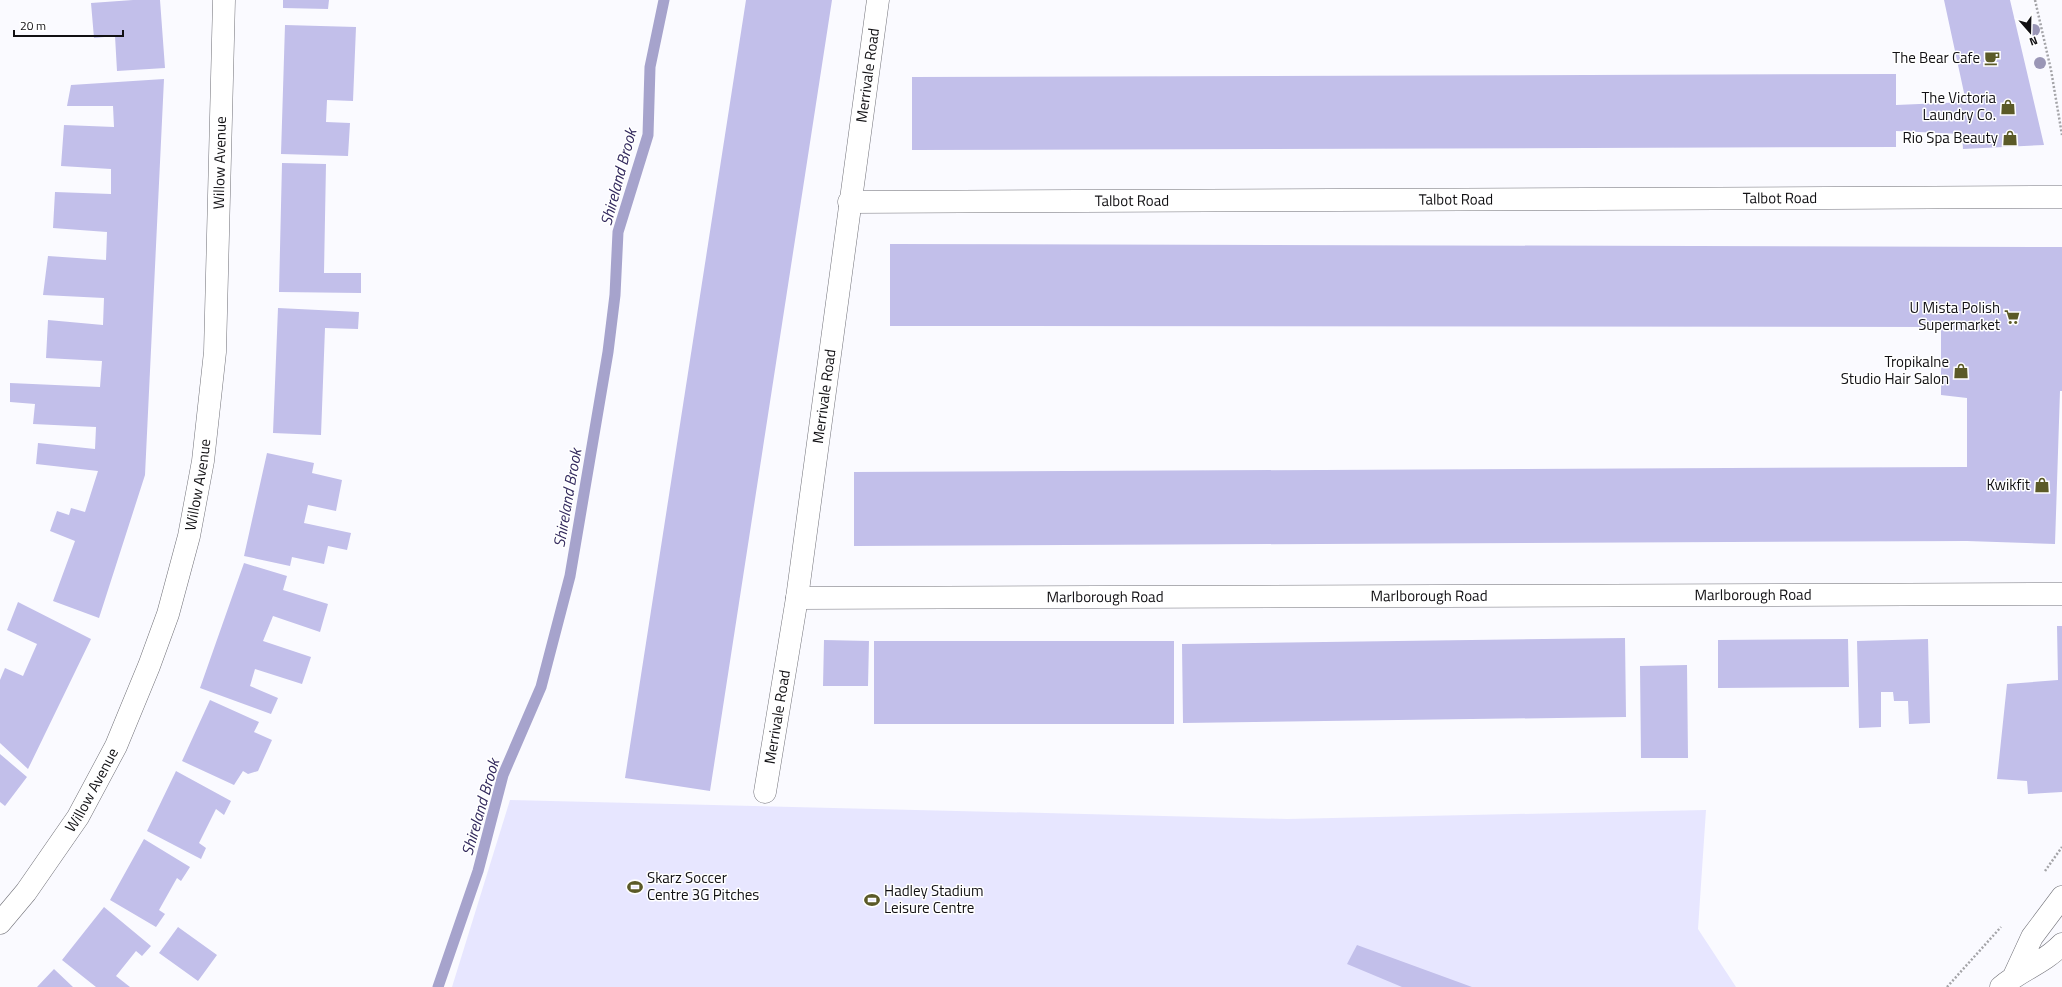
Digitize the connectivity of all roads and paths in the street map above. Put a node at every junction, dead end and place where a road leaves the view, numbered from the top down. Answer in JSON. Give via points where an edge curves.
{"nodes":[{"id":1,"x":224,"y":0,"type":"edge"},
{"id":2,"x":878,"y":0,"type":"edge"},
{"id":3,"x":2035,"y":0,"type":"edge"},
{"id":4,"x":2062,"y":135,"type":"edge"},
{"id":5,"x":2062,"y":197,"type":"edge"},
{"id":6,"x":849,"y":202,"type":"junction"},
{"id":7,"x":2062,"y":594,"type":"edge"},
{"id":8,"x":797,"y":598,"type":"junction"},
{"id":9,"x":764,"y":792,"type":"dead end"},
{"id":10,"x":2062,"y":897,"type":"edge"},
{"id":11,"x":0,"y":923,"type":"edge"},
{"id":12,"x":2062,"y":944,"type":"edge"},
{"id":13,"x":2013,"y":983,"type":"edge"}],
"edges":[{"from":1,"to":11,"type":"street","name":"Willow Avenue","via":[[215,352],[203,461],[189,536],[168,614],[116,746],[78,817],[26,892]]},
{"from":2,"to":6,"type":"street","name":"Merrivale Road"},
{"from":3,"to":4,"type":"path"},
{"from":5,"to":6,"type":"street","name":"Talbot Road"},
{"from":6,"to":8,"type":"street","name":"Merrivale Road"},
{"from":7,"to":8,"type":"street","name":"Marlborough Road"},
{"from":8,"to":9,"type":"street","name":"Merrivale Road"},
{"from":10,"to":13,"type":"street","via":[[2032,937]]},
{"from":12,"to":13,"type":"street","via":[[2050,957]]}]}
